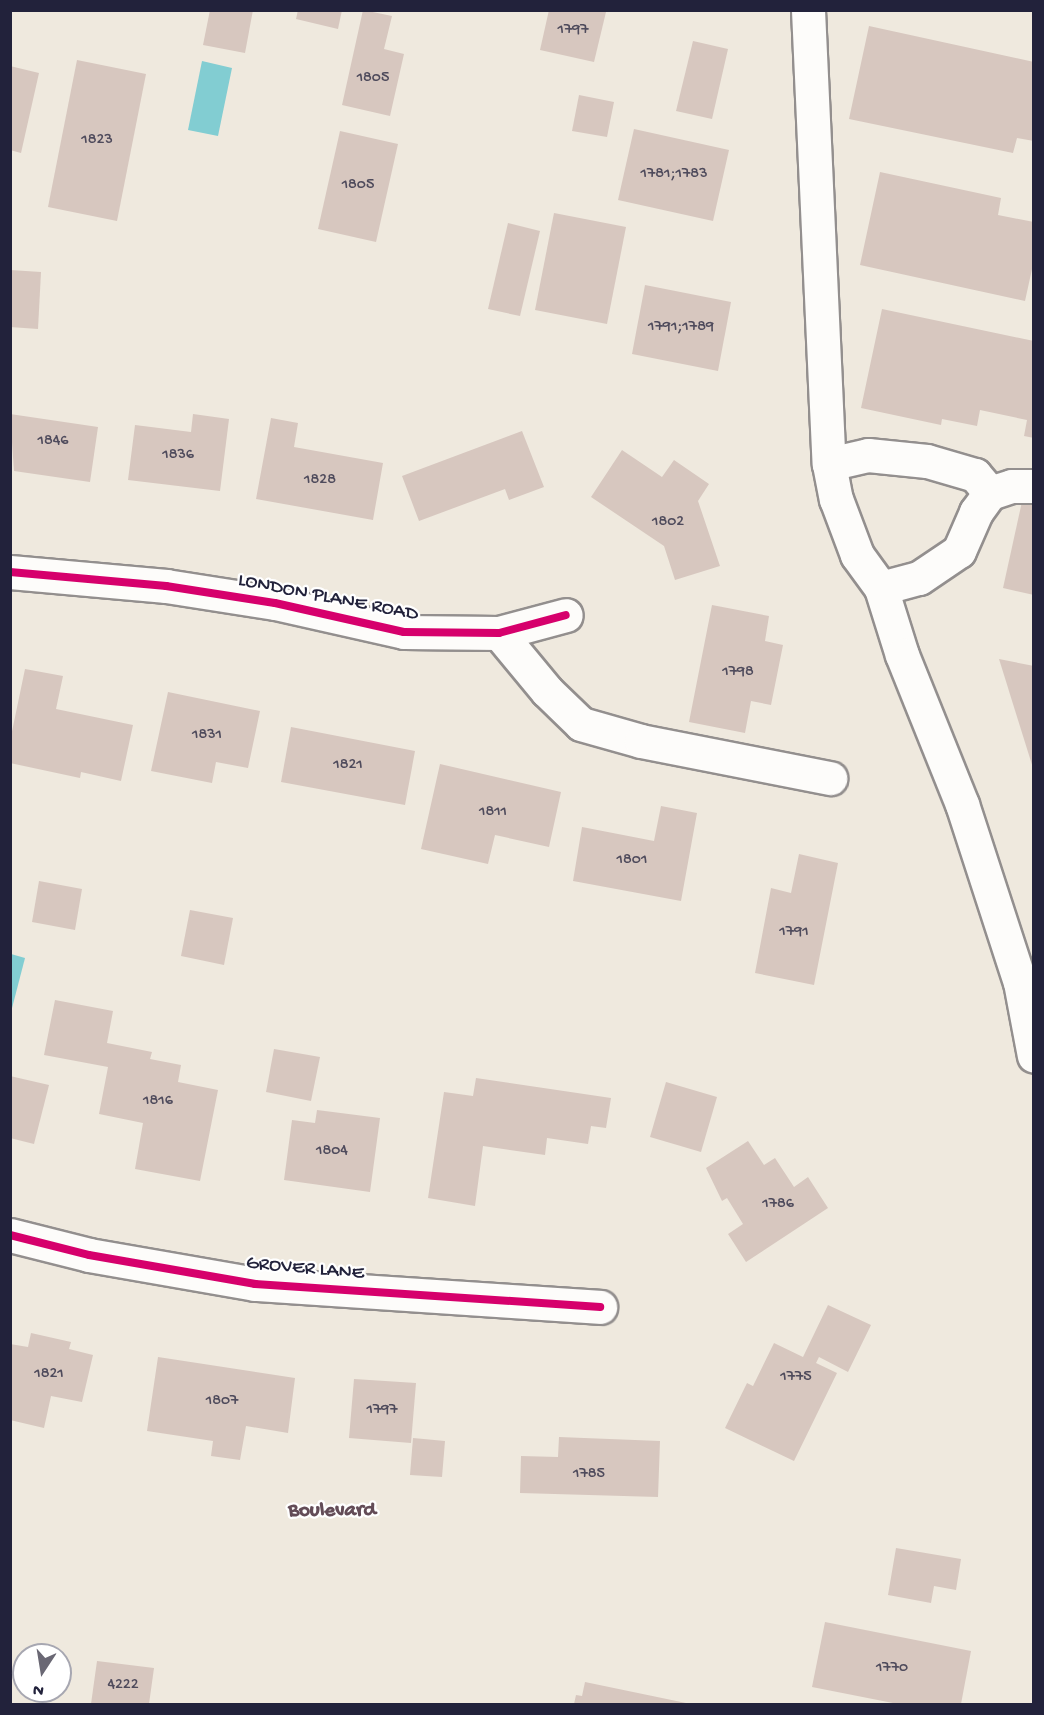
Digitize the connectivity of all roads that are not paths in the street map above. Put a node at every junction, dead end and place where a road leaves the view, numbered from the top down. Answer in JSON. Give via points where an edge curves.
{"nodes":[{"id":1,"x":808,"y":10,"type":"edge"},
{"id":2,"x":829,"y":464,"type":"junction"},
{"id":3,"x":1034,"y":486,"type":"edge"},
{"id":4,"x":990,"y":493,"type":"junction"},
{"id":5,"x":10,"y":572,"type":"edge"},
{"id":6,"x":881,"y":588,"type":"junction"},
{"id":7,"x":566,"y":615,"type":"dead end"},
{"id":8,"x":499,"y":633,"type":"junction"},
{"id":9,"x":830,"y":778,"type":"dead end"},
{"id":10,"x":1034,"y":1056,"type":"edge"},
{"id":11,"x":10,"y":1235,"type":"edge"},
{"id":12,"x":600,"y":1307,"type":"dead end"}],
"edges":[{"from":1,"to":2,"type":"street"},
{"from":2,"to":4,"type":"street","via":[[868,455],[927,461],[975,475]]},
{"from":2,"to":6,"type":"street","via":[[836,499],[857,555]]},
{"from":3,"to":4,"type":"street","via":[[1011,486]]},
{"from":4,"to":6,"type":"street","via":[[976,512],[959,551],[919,578]]},
{"from":5,"to":8,"type":"street","name":"LONDON PLANE ROAD","via":[[166,586],[275,603],[404,633]]},
{"from":6,"to":10,"type":"street","via":[[902,656],[962,804],[1020,982]]},
{"from":7,"to":8,"type":"street","name":"LONDON PLANE ROAD"},
{"from":8,"to":9,"type":"street","via":[[547,691],[581,724],[641,741]]},
{"from":11,"to":12,"type":"street","name":"GROVER LANE","via":[[89,1255],[255,1284]]}]}
